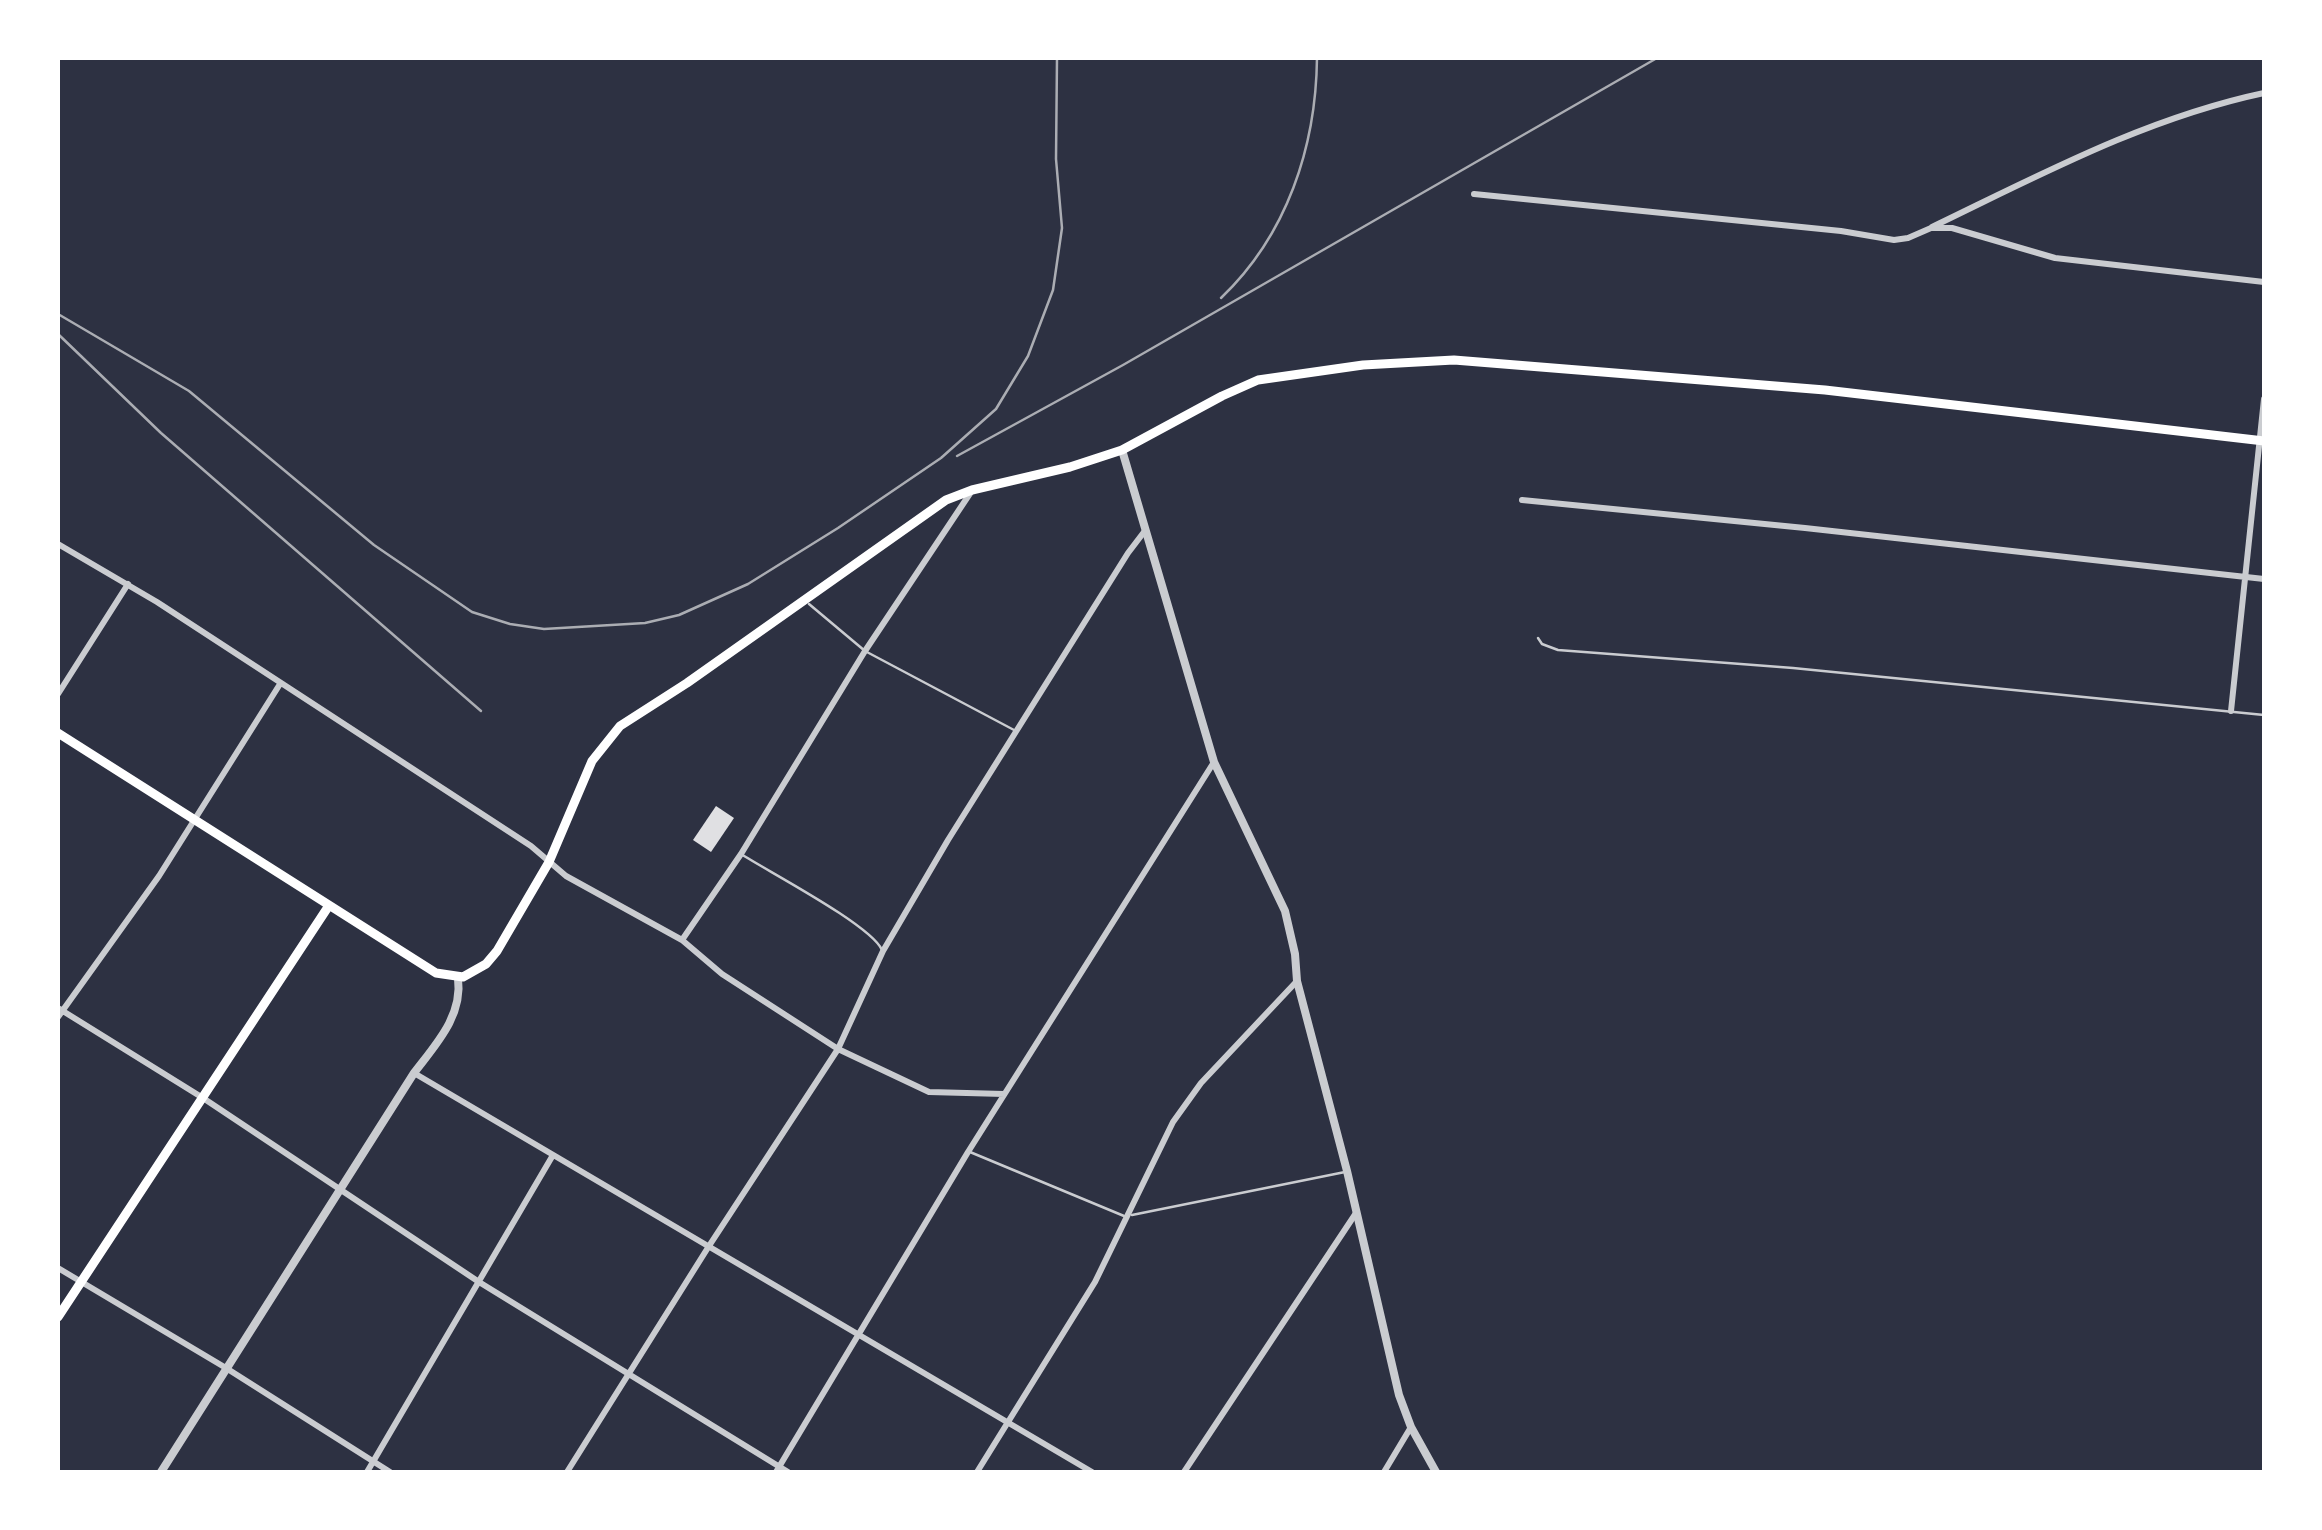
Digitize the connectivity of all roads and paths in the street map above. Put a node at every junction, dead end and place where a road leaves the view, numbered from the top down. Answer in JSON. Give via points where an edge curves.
{"nodes":[{"id":1,"x":2264,"y":93,"type":"edge"},
{"id":2,"x":1474,"y":194,"type":"dead end"},
{"id":3,"x":1931,"y":228,"type":"junction"},
{"id":4,"x":2264,"y":282,"type":"edge"},
{"id":5,"x":2264,"y":399,"type":"edge"},
{"id":6,"x":2263,"y":441,"type":"edge"},
{"id":7,"x":1122,"y":450,"type":"junction"},
{"id":8,"x":972,"y":490,"type":"junction"},
{"id":9,"x":1522,"y":500,"type":"dead end"},
{"id":10,"x":1144,"y":532,"type":"junction"},
{"id":11,"x":58,"y":544,"type":"edge"},
{"id":12,"x":2247,"y":577,"type":"junction"},
{"id":13,"x":2264,"y":579,"type":"edge"},
{"id":14,"x":128,"y":584,"type":"junction"},
{"id":15,"x":804,"y":600,"type":"junction"},
{"id":16,"x":1538,"y":638,"type":"dead end"},
{"id":17,"x":865,"y":652,"type":"junction"},
{"id":18,"x":280,"y":684,"type":"junction"},
{"id":19,"x":58,"y":694,"type":"edge"},
{"id":20,"x":2232,"y":712,"type":"junction"},
{"id":21,"x":2264,"y":715,"type":"edge"},
{"id":22,"x":1016,"y":731,"type":"junction"},
{"id":23,"x":58,"y":733,"type":"edge"},
{"id":24,"x":1214,"y":762,"type":"junction"},
{"id":25,"x":194,"y":821,"type":"junction"},
{"id":26,"x":741,"y":854,"type":"junction"},
{"id":27,"x":549,"y":862,"type":"junction"},
{"id":28,"x":328,"y":906,"type":"junction"},
{"id":29,"x":682,"y":940,"type":"junction"},
{"id":30,"x":882,"y":951,"type":"junction"},
{"id":31,"x":458,"y":978,"type":"junction"},
{"id":32,"x":1296,"y":981,"type":"junction"},
{"id":33,"x":59,"y":1012,"type":"edge"},
{"id":34,"x":838,"y":1049,"type":"junction"},
{"id":35,"x":414,"y":1073,"type":"junction"},
{"id":36,"x":1004,"y":1094,"type":"junction"},
{"id":37,"x":203,"y":1098,"type":"junction"},
{"id":38,"x":968,"y":1152,"type":"junction"},
{"id":39,"x":552,"y":1155,"type":"junction"},
{"id":40,"x":1347,"y":1172,"type":"junction"},
{"id":41,"x":340,"y":1189,"type":"junction"},
{"id":42,"x":1356,"y":1213,"type":"junction"},
{"id":43,"x":1125,"y":1216,"type":"junction"},
{"id":44,"x":709,"y":1246,"type":"junction"},
{"id":45,"x":58,"y":1268,"type":"edge"},
{"id":46,"x":81,"y":1282,"type":"junction"},
{"id":47,"x":479,"y":1282,"type":"junction"},
{"id":48,"x":58,"y":1317,"type":"edge"},
{"id":49,"x":860,"y":1335,"type":"junction"},
{"id":50,"x":226,"y":1368,"type":"junction"},
{"id":51,"x":627,"y":1374,"type":"junction"},
{"id":52,"x":1010,"y":1421,"type":"junction"},
{"id":53,"x":1412,"y":1427,"type":"junction"},
{"id":54,"x":374,"y":1462,"type":"junction"},
{"id":55,"x":778,"y":1470,"type":"edge"},
{"id":56,"x":161,"y":1472,"type":"edge"},
{"id":57,"x":367,"y":1472,"type":"edge"},
{"id":58,"x":390,"y":1472,"type":"edge"},
{"id":59,"x":567,"y":1472,"type":"edge"},
{"id":60,"x":788,"y":1472,"type":"edge"},
{"id":61,"x":978,"y":1472,"type":"edge"},
{"id":62,"x":1092,"y":1472,"type":"edge"},
{"id":63,"x":1184,"y":1472,"type":"edge"},
{"id":64,"x":1384,"y":1472,"type":"edge"},
{"id":65,"x":1436,"y":1472,"type":"edge"}],
"edges":[{"from":1,"to":3,"type":"street","via":[[2148,126]]},
{"from":2,"to":3,"type":"street","via":[[1876,239],[1908,238]]},
{"from":3,"to":4,"type":"street","via":[[1972,232],[2055,258]]},
{"from":5,"to":6,"type":"street"},
{"from":6,"to":7,"type":"main road","via":[[1824,390],[1454,360],[1258,380]]},
{"from":6,"to":12,"type":"street"},
{"from":7,"to":8,"type":"main road"},
{"from":7,"to":10,"type":"street"},
{"from":8,"to":15,"type":"main road","via":[[924,514]]},
{"from":8,"to":17,"type":"street"},
{"from":9,"to":12,"type":"street"},
{"from":10,"to":22,"type":"street"},
{"from":10,"to":24,"type":"street"},
{"from":11,"to":14,"type":"street"},
{"from":12,"to":13,"type":"street"},
{"from":12,"to":20,"type":"street"},
{"from":14,"to":18,"type":"street"},
{"from":14,"to":19,"type":"street"},
{"from":15,"to":17,"type":"lane"},
{"from":15,"to":27,"type":"main road","via":[[610,736],[587,772]]},
{"from":16,"to":20,"type":"lane","via":[[1558,650]]},
{"from":17,"to":22,"type":"lane"},
{"from":17,"to":26,"type":"street"},
{"from":18,"to":25,"type":"street"},
{"from":18,"to":27,"type":"street"},
{"from":20,"to":21,"type":"lane"},
{"from":22,"to":30,"type":"street"},
{"from":23,"to":25,"type":"main road"},
{"from":24,"to":32,"type":"street","via":[[1285,911]]},
{"from":24,"to":36,"type":"street"},
{"from":25,"to":28,"type":"main road"},
{"from":25,"to":33,"type":"street"},
{"from":26,"to":29,"type":"street"},
{"from":26,"to":30,"type":"lane","via":[[853,924]]},
{"from":27,"to":29,"type":"street"},
{"from":27,"to":31,"type":"main road","via":[[497,951],[480,969]]},
{"from":28,"to":31,"type":"main road","via":[[436,974]]},
{"from":28,"to":37,"type":"main road"},
{"from":29,"to":34,"type":"street"},
{"from":30,"to":34,"type":"street"},
{"from":31,"to":35,"type":"street","via":[[458,1004]]},
{"from":32,"to":40,"type":"street"},
{"from":32,"to":43,"type":"street","via":[[1188,1100]]},
{"from":33,"to":37,"type":"street"},
{"from":34,"to":36,"type":"street","via":[[929,1092]]},
{"from":34,"to":44,"type":"street"},
{"from":35,"to":39,"type":"street"},
{"from":35,"to":41,"type":"street"},
{"from":36,"to":38,"type":"street"},
{"from":37,"to":41,"type":"street"},
{"from":37,"to":46,"type":"main road"},
{"from":38,"to":43,"type":"lane"},
{"from":38,"to":49,"type":"street"},
{"from":39,"to":44,"type":"street"},
{"from":39,"to":47,"type":"street"},
{"from":40,"to":42,"type":"street"},
{"from":40,"to":43,"type":"lane"},
{"from":41,"to":47,"type":"street"},
{"from":41,"to":50,"type":"street"},
{"from":42,"to":53,"type":"street"},
{"from":42,"to":63,"type":"street"},
{"from":43,"to":52,"type":"street","via":[[1096,1282]]},
{"from":44,"to":49,"type":"street"},
{"from":44,"to":51,"type":"street"},
{"from":45,"to":46,"type":"street"},
{"from":46,"to":48,"type":"main road"},
{"from":46,"to":50,"type":"street"},
{"from":47,"to":51,"type":"street"},
{"from":47,"to":54,"type":"street"},
{"from":49,"to":52,"type":"street"},
{"from":49,"to":55,"type":"street"},
{"from":50,"to":54,"type":"street"},
{"from":50,"to":56,"type":"street"},
{"from":51,"to":55,"type":"street"},
{"from":51,"to":59,"type":"street"},
{"from":52,"to":61,"type":"street"},
{"from":52,"to":62,"type":"street"},
{"from":53,"to":64,"type":"street"},
{"from":53,"to":65,"type":"street"},
{"from":54,"to":57,"type":"street"},
{"from":54,"to":58,"type":"street"},
{"from":55,"to":60,"type":"street"}]}
